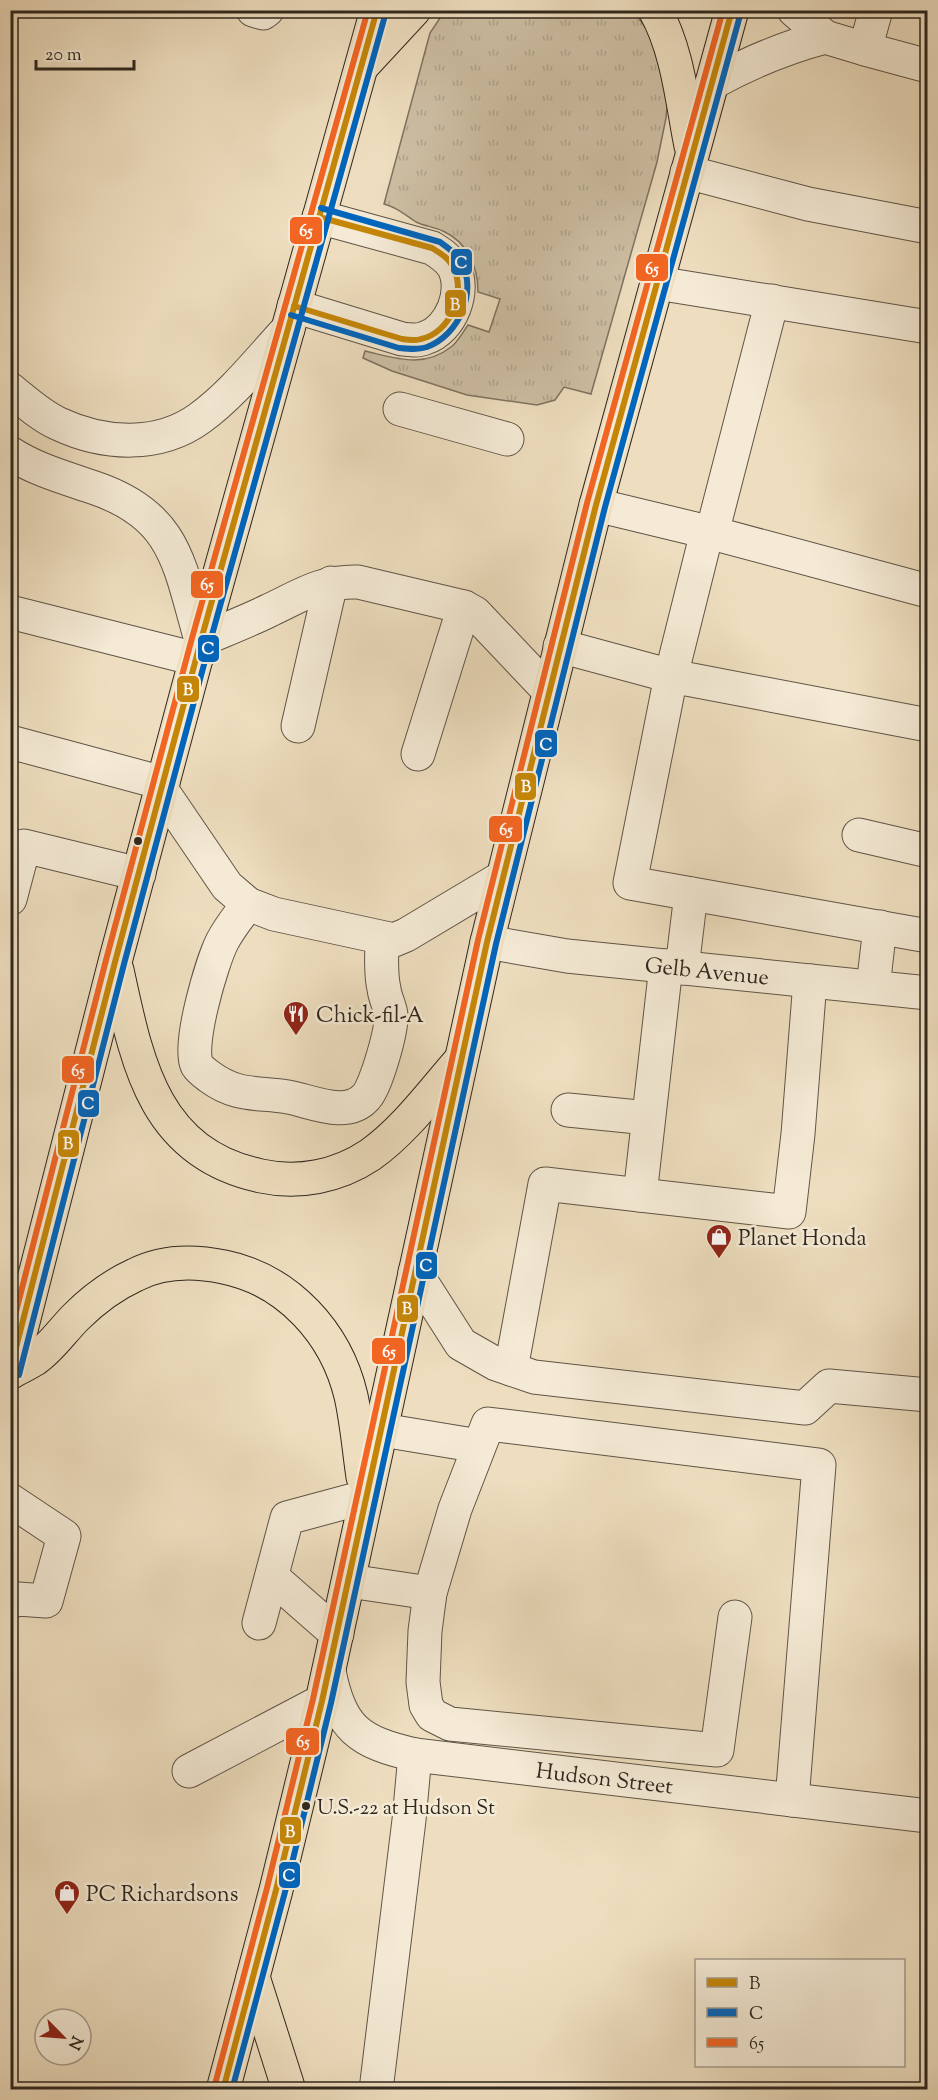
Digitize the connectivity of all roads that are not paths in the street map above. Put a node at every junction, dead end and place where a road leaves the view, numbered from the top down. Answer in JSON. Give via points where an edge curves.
{"nodes":[{"id":1,"x":253,"y":10,"type":"edge"},
{"id":2,"x":267,"y":10,"type":"edge"},
{"id":3,"x":377,"y":10,"type":"edge"},
{"id":4,"x":414,"y":10,"type":"edge"},
{"id":5,"x":655,"y":10,"type":"edge"},
{"id":6,"x":732,"y":10,"type":"edge"},
{"id":7,"x":794,"y":10,"type":"edge"},
{"id":8,"x":876,"y":10,"type":"edge"},
{"id":9,"x":825,"y":38,"type":"junction"},
{"id":10,"x":865,"y":49,"type":"junction"},
{"id":11,"x":927,"y":66,"type":"edge"},
{"id":12,"x":360,"y":69,"type":"junction"},
{"id":13,"x":712,"y":83,"type":"junction"},
{"id":14,"x":689,"y":163,"type":"junction"},
{"id":15,"x":319,"y":217,"type":"junction"},
{"id":16,"x":927,"y":227,"type":"edge"},
{"id":17,"x":657,"y":283,"type":"junction"},
{"id":18,"x":772,"y":301,"type":"junction"},
{"id":19,"x":291,"y":318,"type":"junction"},
{"id":20,"x":927,"y":327,"type":"edge"},
{"id":21,"x":10,"y":389,"type":"edge"},
{"id":22,"x":400,"y":409,"type":"dead end"},
{"id":23,"x":507,"y":440,"type":"dead end"},
{"id":24,"x":10,"y":453,"type":"edge"},
{"id":25,"x":596,"y":505,"type":"junction"},
{"id":26,"x":709,"y":532,"type":"junction"},
{"id":27,"x":330,"y":583,"type":"junction"},
{"id":28,"x":927,"y":591,"type":"edge"},
{"id":29,"x":464,"y":607,"type":"junction"},
{"id":30,"x":10,"y":612,"type":"edge"},
{"id":31,"x":560,"y":646,"type":"junction"},
{"id":32,"x":199,"y":649,"type":"junction"},
{"id":33,"x":671,"y":676,"type":"junction"},
{"id":34,"x":549,"y":691,"type":"junction"},
{"id":35,"x":927,"y":725,"type":"edge"},
{"id":36,"x":298,"y":726,"type":"dead end"},
{"id":37,"x":10,"y":742,"type":"edge"},
{"id":38,"x":418,"y":754,"type":"dead end"},
{"id":39,"x":162,"y":786,"type":"junction"},
{"id":40,"x":859,"y":835,"type":"dead end"},
{"id":41,"x":17,"y":845,"type":"edge"},
{"id":42,"x":927,"y":851,"type":"edge"},
{"id":43,"x":139,"y":874,"type":"junction"},
{"id":44,"x":503,"y":878,"type":"junction"},
{"id":45,"x":692,"y":894,"type":"junction"},
{"id":46,"x":10,"y":899,"type":"edge"},
{"id":47,"x":249,"y":904,"type":"junction"},
{"id":48,"x":880,"y":927,"type":"junction"},
{"id":49,"x":927,"y":936,"type":"edge"},
{"id":50,"x":382,"y":939,"type":"junction"},
{"id":51,"x":487,"y":942,"type":"junction"},
{"id":52,"x":115,"y":962,"type":"junction"},
{"id":53,"x":674,"y":967,"type":"junction"},
{"id":54,"x":810,"y":981,"type":"junction"},
{"id":55,"x":873,"y":987,"type":"junction"},
{"id":56,"x":927,"y":993,"type":"edge"},
{"id":57,"x":461,"y":1059,"type":"junction"},
{"id":58,"x":568,"y":1110,"type":"dead end"},
{"id":59,"x":648,"y":1118,"type":"junction"},
{"id":60,"x":640,"y":1195,"type":"junction"},
{"id":61,"x":415,"y":1272,"type":"junction"},
{"id":62,"x":21,"y":1292,"type":"edge"},
{"id":63,"x":511,"y":1369,"type":"junction"},
{"id":64,"x":11,"y":1373,"type":"edge"},
{"id":65,"x":927,"y":1395,"type":"edge"},
{"id":66,"x":382,"y":1430,"type":"junction"},
{"id":67,"x":479,"y":1446,"type":"junction"},
{"id":68,"x":365,"y":1497,"type":"junction"},
{"id":69,"x":10,"y":1500,"type":"edge"},
{"id":70,"x":272,"y":1577,"type":"junction"},
{"id":71,"x":349,"y":1581,"type":"junction"},
{"id":72,"x":430,"y":1593,"type":"junction"},
{"id":73,"x":10,"y":1602,"type":"edge"},
{"id":74,"x":735,"y":1617,"type":"dead end"},
{"id":75,"x":260,"y":1623,"type":"dead end"},
{"id":76,"x":337,"y":1634,"type":"junction"},
{"id":77,"x":325,"y":1686,"type":"junction"},
{"id":78,"x":415,"y":1755,"type":"junction"},
{"id":79,"x":189,"y":1771,"type":"dead end"},
{"id":80,"x":792,"y":1800,"type":"junction"},
{"id":81,"x":927,"y":1816,"type":"edge"},
{"id":82,"x":254,"y":1977,"type":"junction"},
{"id":83,"x":223,"y":2090,"type":"edge"},
{"id":84,"x":289,"y":2090,"type":"edge"},
{"id":85,"x":376,"y":2090,"type":"edge"}],
"edges":[{"from":1,"to":2,"type":"street"},
{"from":3,"to":12,"type":"highway"},
{"from":4,"to":12,"type":"highway"},
{"from":5,"to":14,"type":"highway","via":[[677,70]]},
{"from":6,"to":13,"type":"highway"},
{"from":7,"to":9,"type":"street"},
{"from":8,"to":10,"type":"street"},
{"from":9,"to":10,"type":"street"},
{"from":9,"to":13,"type":"street","via":[[773,52]]},
{"from":10,"to":11,"type":"street"},
{"from":12,"to":15,"type":"highway"},
{"from":13,"to":14,"type":"highway"},
{"from":14,"to":16,"type":"street","via":[[808,204]]},
{"from":14,"to":17,"type":"highway"},
{"from":15,"to":19,"type":"highway"},
{"from":15,"to":19,"type":"street","via":[[432,248],[443,255],[453,265],[459,286],[454,306],[440,331],[416,340]]},
{"from":17,"to":18,"type":"street"},
{"from":17,"to":25,"type":"highway"},
{"from":18,"to":20,"type":"street"},
{"from":18,"to":26,"type":"street"},
{"from":19,"to":21,"type":"street","via":[[231,390],[200,418],[182,429],[149,439],[113,440],[76,431],[41,414]]},
{"from":19,"to":32,"type":"highway"},
{"from":22,"to":23,"type":"street"},
{"from":24,"to":32,"type":"street","via":[[36,467],[124,500],[152,519],[176,559]]},
{"from":25,"to":26,"type":"street"},
{"from":25,"to":31,"type":"highway"},
{"from":26,"to":28,"type":"street"},
{"from":26,"to":33,"type":"street"},
{"from":27,"to":29,"type":"street","via":[[358,582]]},
{"from":27,"to":32,"type":"street","via":[[306,591]]},
{"from":27,"to":36,"type":"street"},
{"from":29,"to":34,"type":"street","via":[[482,619]]},
{"from":29,"to":38,"type":"street"},
{"from":30,"to":32,"type":"street"},
{"from":31,"to":33,"type":"street"},
{"from":31,"to":34,"type":"highway"},
{"from":32,"to":39,"type":"highway"},
{"from":33,"to":35,"type":"street"},
{"from":33,"to":45,"type":"street","via":[[630,883]]},
{"from":34,"to":44,"type":"highway"},
{"from":37,"to":39,"type":"street"},
{"from":39,"to":43,"type":"highway"},
{"from":39,"to":47,"type":"street","via":[[227,886]]},
{"from":40,"to":42,"type":"street"},
{"from":41,"to":43,"type":"street"},
{"from":41,"to":46,"type":"street"},
{"from":43,"to":52,"type":"highway"},
{"from":44,"to":50,"type":"street","via":[[406,935]]},
{"from":44,"to":51,"type":"highway"},
{"from":45,"to":48,"type":"street"},
{"from":45,"to":53,"type":"street"},
{"from":47,"to":50,"type":"street","via":[[274,914]]},
{"from":47,"to":50,"type":"street","via":[[217,953],[195,1035],[196,1064],[229,1089],[332,1107],[356,1105],[366,1098],[377,1075],[391,1023],[382,979]]},
{"from":48,"to":49,"type":"street"},
{"from":48,"to":55,"type":"street"},
{"from":51,"to":53,"type":"street","name":"Gelb Avenue","via":[[537,952]]},
{"from":51,"to":57,"type":"highway"},
{"from":52,"to":57,"type":"highway","via":[[130,1032],[146,1078],[171,1124],[197,1149],[252,1174],[292,1180],[352,1165],[388,1140]]},
{"from":52,"to":62,"type":"highway"},
{"from":53,"to":54,"type":"street","name":"Gelb Avenue"},
{"from":53,"to":59,"type":"street"},
{"from":54,"to":55,"type":"street","name":"Gelb Avenue"},
{"from":54,"to":60,"type":"street","via":[[789,1212]]},
{"from":55,"to":56,"type":"street","name":"Gelb Avenue"},
{"from":57,"to":61,"type":"highway"},
{"from":58,"to":59,"type":"street"},
{"from":59,"to":60,"type":"street"},
{"from":60,"to":63,"type":"street","via":[[545,1184]]},
{"from":61,"to":63,"type":"street","via":[[461,1344]]},
{"from":61,"to":66,"type":"highway"},
{"from":62,"to":64,"type":"highway"},
{"from":63,"to":65,"type":"street","via":[[534,1377],[805,1408],[829,1386]]},
{"from":64,"to":68,"type":"highway","via":[[44,1352],[97,1299],[137,1274],[174,1264],[196,1263],[258,1277],[291,1298],[333,1350],[351,1395]]},
{"from":66,"to":67,"type":"street"},
{"from":66,"to":68,"type":"highway"},
{"from":67,"to":72,"type":"street"},
{"from":67,"to":80,"type":"street","via":[[488,1424],[819,1465]]},
{"from":68,"to":70,"type":"street","via":[[287,1518]]},
{"from":68,"to":71,"type":"highway"},
{"from":69,"to":73,"type":"street","via":[[64,1536],[46,1601]]},
{"from":70,"to":75,"type":"street"},
{"from":70,"to":76,"type":"street"},
{"from":71,"to":72,"type":"street"},
{"from":71,"to":76,"type":"highway"},
{"from":72,"to":74,"type":"street","via":[[423,1682],[426,1705],[432,1715],[450,1724],[472,1727],[717,1750]]},
{"from":76,"to":77,"type":"highway"},
{"from":77,"to":78,"type":"street","name":"Hudson Street","via":[[355,1730],[374,1744]]},
{"from":77,"to":79,"type":"street"},
{"from":77,"to":82,"type":"highway"},
{"from":78,"to":80,"type":"street","name":"Hudson Street"},
{"from":78,"to":85,"type":"street"},
{"from":80,"to":81,"type":"street","name":"Hudson Street"},
{"from":82,"to":83,"type":"highway"},
{"from":82,"to":84,"type":"highway"}]}
